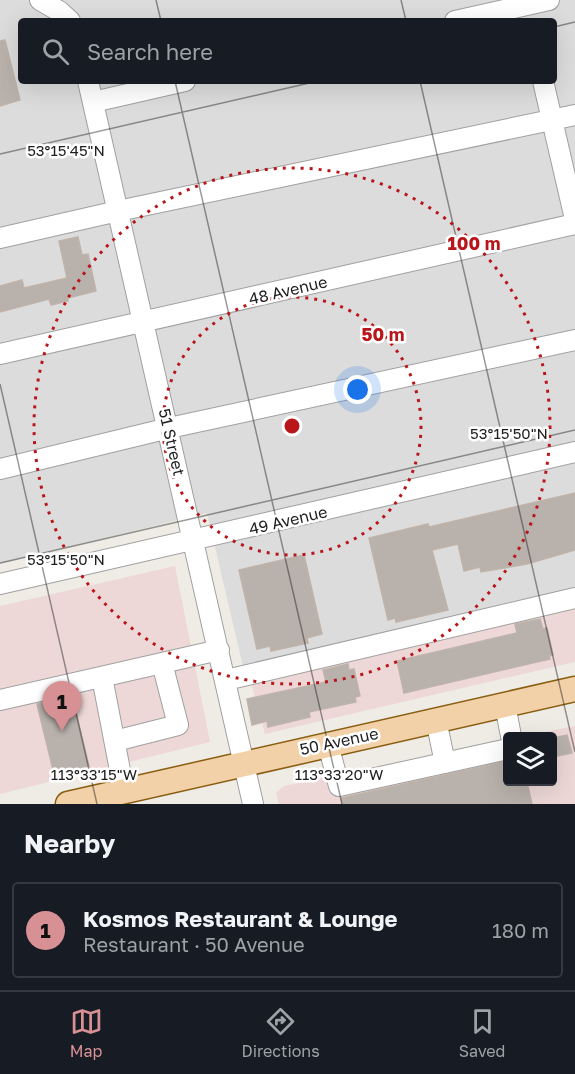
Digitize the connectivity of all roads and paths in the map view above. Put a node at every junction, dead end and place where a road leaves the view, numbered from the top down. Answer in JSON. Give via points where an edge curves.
{"nodes":[{"id":1,"x":40,"y":0,"type":"edge"},
{"id":2,"x":549,"y":0,"type":"edge"},
{"id":3,"x":526,"y":9,"type":"edge"},
{"id":4,"x":67,"y":18,"type":"edge"},
{"id":5,"x":473,"y":18,"type":"edge"},
{"id":6,"x":89,"y":84,"type":"edge"},
{"id":7,"x":172,"y":84,"type":"edge"},
{"id":8,"x":544,"y":84,"type":"edge"},
{"id":9,"x":93,"y":102,"type":"junction"},
{"id":10,"x":575,"y":115,"type":"edge"},
{"id":11,"x":552,"y":120,"type":"junction"},
{"id":12,"x":118,"y":211,"type":"junction"},
{"id":13,"x":575,"y":221,"type":"edge"},
{"id":14,"x":0,"y":238,"type":"edge"},
{"id":15,"x":143,"y":323,"type":"junction"},
{"id":16,"x":575,"y":340,"type":"edge"},
{"id":17,"x":0,"y":354,"type":"edge"},
{"id":18,"x":169,"y":428,"type":"junction"},
{"id":19,"x":575,"y":452,"type":"edge"},
{"id":20,"x":0,"y":469,"type":"edge"},
{"id":21,"x":195,"y":541,"type":"junction"},
{"id":22,"x":0,"y":584,"type":"edge"},
{"id":23,"x":575,"y":598,"type":"edge"},
{"id":24,"x":219,"y":650,"type":"junction"},
{"id":25,"x":162,"y":663,"type":"junction"},
{"id":26,"x":102,"y":677,"type":"junction"},
{"id":27,"x":226,"y":680,"type":"junction"},
{"id":28,"x":575,"y":689,"type":"edge"},
{"id":29,"x":0,"y":700,"type":"edge"},
{"id":30,"x":505,"y":705,"type":"junction"},
{"id":31,"x":436,"y":720,"type":"junction"},
{"id":32,"x":510,"y":732,"type":"edge"},
{"id":33,"x":115,"y":741,"type":"junction"},
{"id":34,"x":328,"y":744,"type":"junction"},
{"id":35,"x":503,"y":750,"type":"edge"},
{"id":36,"x":244,"y":762,"type":"junction"},
{"id":37,"x":445,"y":763,"type":"junction"},
{"id":38,"x":124,"y":791,"type":"junction"},
{"id":39,"x":68,"y":804,"type":"edge"},
{"id":40,"x":254,"y":804,"type":"edge"}],
"edges":[{"from":1,"to":4,"type":"street"},
{"from":2,"to":3,"type":"street"},
{"from":3,"to":5,"type":"street"},
{"from":6,"to":9,"type":"street","name":"51 Street"},
{"from":7,"to":9,"type":"street"},
{"from":8,"to":11,"type":"street"},
{"from":9,"to":12,"type":"street","name":"51 Street"},
{"from":10,"to":11,"type":"street"},
{"from":11,"to":12,"type":"street"},
{"from":11,"to":13,"type":"street"},
{"from":12,"to":14,"type":"street"},
{"from":12,"to":15,"type":"street","name":"51 Street"},
{"from":13,"to":15,"type":"street","name":"48 Avenue"},
{"from":15,"to":17,"type":"street","name":"48 Avenue"},
{"from":15,"to":18,"type":"street","name":"51 Street"},
{"from":16,"to":18,"type":"street"},
{"from":18,"to":20,"type":"street"},
{"from":18,"to":21,"type":"street","name":"51 Street"},
{"from":19,"to":21,"type":"street","name":"49 Avenue"},
{"from":21,"to":22,"type":"street","name":"49 Avenue"},
{"from":21,"to":24,"type":"street","name":"51 Street"},
{"from":23,"to":27,"type":"street"},
{"from":24,"to":25,"type":"street"},
{"from":24,"to":27,"type":"street","name":"51 Street"},
{"from":25,"to":26,"type":"street"},
{"from":25,"to":33,"type":"street","via":[[178,725]]},
{"from":26,"to":29,"type":"street"},
{"from":26,"to":33,"type":"street"},
{"from":27,"to":36,"type":"street","name":"51 Street"},
{"from":28,"to":30,"type":"main road","name":"50 Avenue"},
{"from":30,"to":31,"type":"main road","name":"50 Avenue"},
{"from":30,"to":32,"type":"street"},
{"from":31,"to":34,"type":"main road","name":"50 Avenue"},
{"from":31,"to":37,"type":"street"},
{"from":33,"to":38,"type":"street"},
{"from":34,"to":36,"type":"main road","name":"50 Avenue"},
{"from":34,"to":37,"type":"street","via":[[339,786]]},
{"from":35,"to":37,"type":"street"},
{"from":36,"to":38,"type":"main road","name":"50 Avenue"},
{"from":36,"to":40,"type":"street","name":"51 Street"},
{"from":38,"to":39,"type":"main road","name":"50 Avenue"}]}
